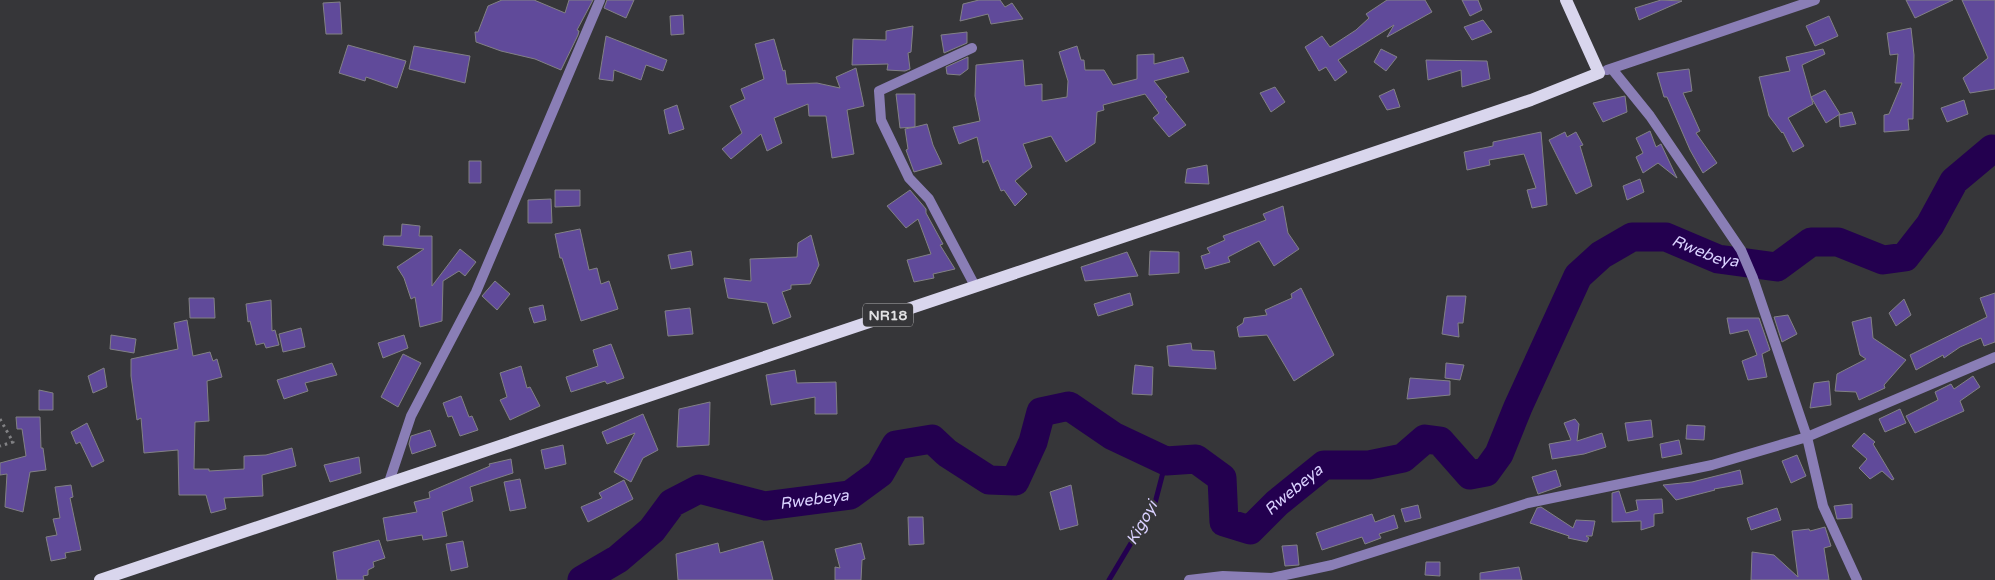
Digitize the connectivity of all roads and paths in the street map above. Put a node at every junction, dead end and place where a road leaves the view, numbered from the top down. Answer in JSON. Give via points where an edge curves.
{"nodes":[{"id":1,"x":600,"y":0,"type":"edge"},
{"id":2,"x":1566,"y":0,"type":"edge"},
{"id":3,"x":1815,"y":0,"type":"edge"},
{"id":4,"x":972,"y":48,"type":"dead end"},
{"id":5,"x":1612,"y":69,"type":"junction"},
{"id":6,"x":1599,"y":73,"type":"junction"},
{"id":7,"x":975,"y":286,"type":"junction"},
{"id":8,"x":1995,"y":357,"type":"edge"},
{"id":9,"x":0,"y":419,"type":"edge"},
{"id":10,"x":1807,"y":437,"type":"junction"},
{"id":11,"x":0,"y":446,"type":"edge"},
{"id":12,"x":389,"y":482,"type":"junction"},
{"id":13,"x":100,"y":580,"type":"edge"},
{"id":14,"x":1189,"y":580,"type":"edge"},
{"id":15,"x":1857,"y":580,"type":"edge"}],
"edges":[{"from":1,"to":12,"type":"street","via":[[476,292],[411,416]]},
{"from":2,"to":6,"type":"main road"},
{"from":3,"to":5,"type":"street"},
{"from":4,"to":7,"type":"street","via":[[879,91],[881,120],[909,178],[929,199]]},
{"from":5,"to":6,"type":"street"},
{"from":5,"to":10,"type":"street","via":[[1650,116],[1740,250],[1753,278]]},
{"from":6,"to":7,"type":"main road","number":"NR18","via":[[1531,100]]},
{"from":7,"to":12,"type":"main road","number":"NR18"},
{"from":8,"to":10,"type":"street"},
{"from":9,"to":11,"type":"path","via":[[13,442]]},
{"from":10,"to":14,"type":"street","via":[[1712,465],[1528,503],[1332,565],[1272,578],[1223,576]]},
{"from":10,"to":15,"type":"street","via":[[1823,506]]},
{"from":12,"to":13,"type":"main road","number":"NR18"}]}
